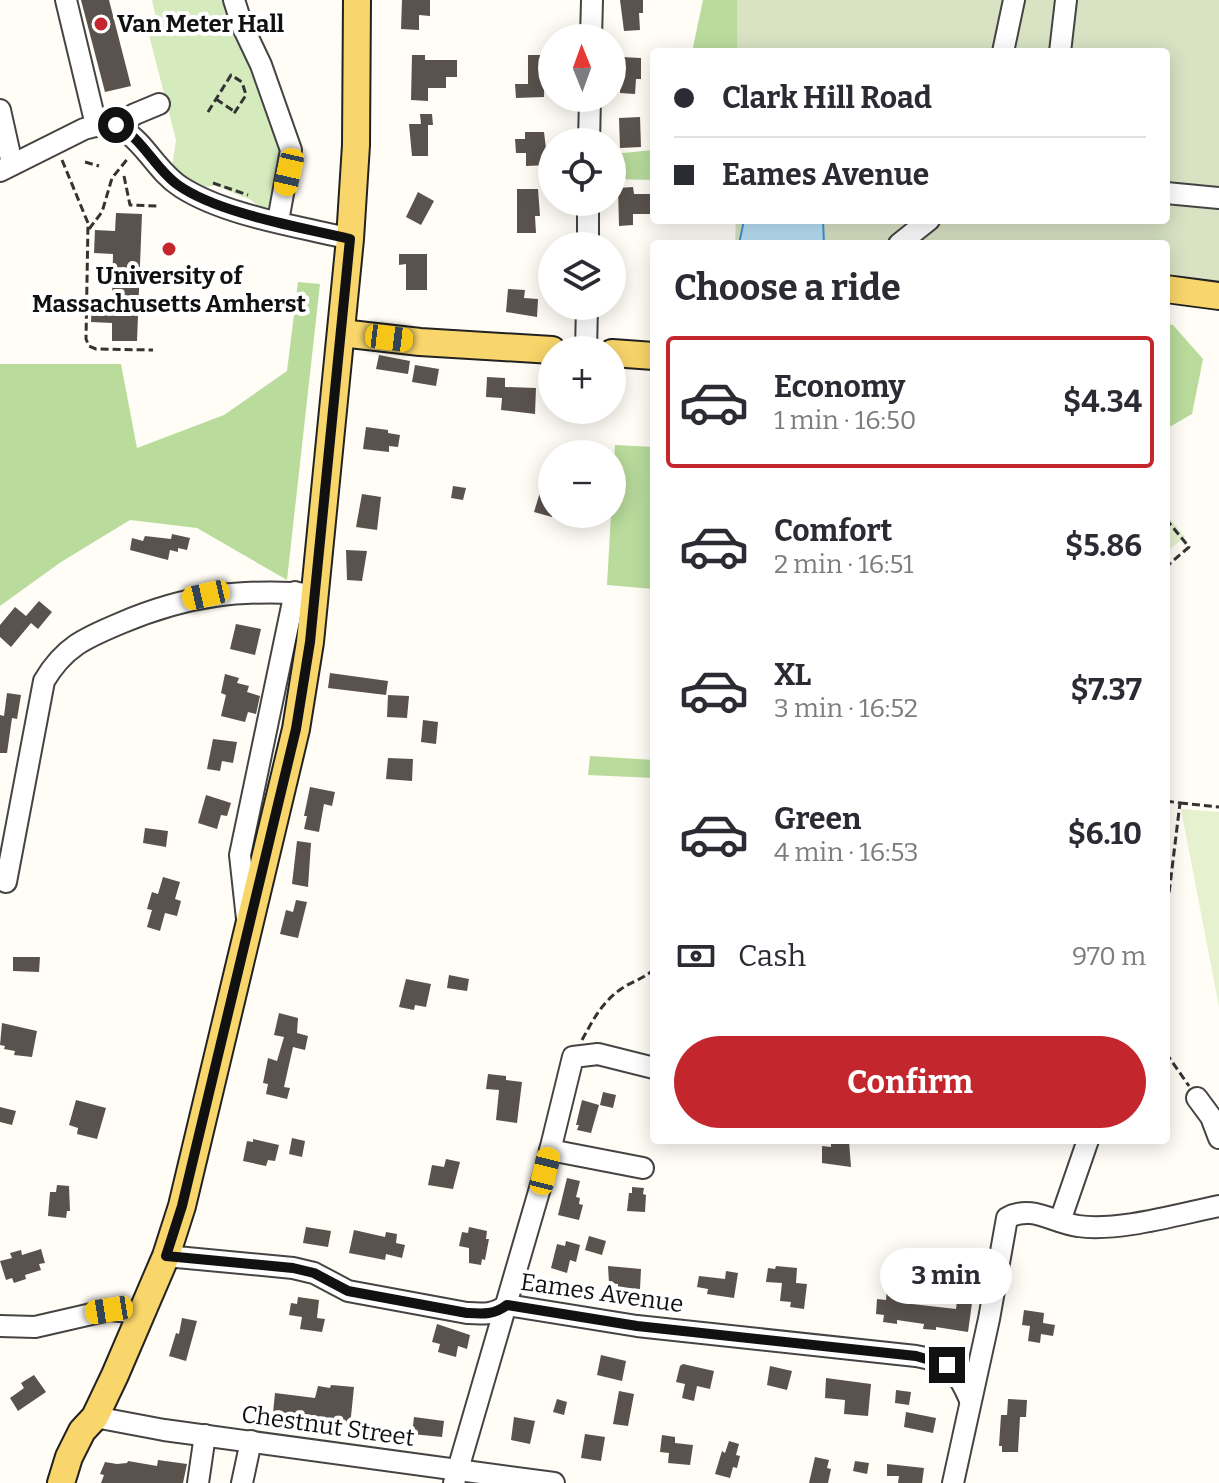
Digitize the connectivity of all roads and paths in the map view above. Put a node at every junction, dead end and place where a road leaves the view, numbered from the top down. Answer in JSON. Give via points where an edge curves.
{"nodes":[{"id":1,"x":66,"y":0,"type":"edge"},
{"id":2,"x":234,"y":0,"type":"edge"},
{"id":3,"x":357,"y":0,"type":"edge"},
{"id":4,"x":592,"y":0,"type":"edge"},
{"id":5,"x":1014,"y":0,"type":"edge"},
{"id":6,"x":1066,"y":0,"type":"edge"},
{"id":7,"x":591,"y":24,"type":"edge"},
{"id":8,"x":1004,"y":48,"type":"edge"},
{"id":9,"x":1060,"y":48,"type":"edge"},
{"id":10,"x":216,"y":99,"type":"junction"},
{"id":11,"x":159,"y":104,"type":"dead end"},
{"id":12,"x":0,"y":110,"type":"edge"},
{"id":13,"x":208,"y":112,"type":"dead end"},
{"id":14,"x":106,"y":125,"type":"junction"},
{"id":15,"x":140,"y":146,"type":"junction"},
{"id":16,"x":62,"y":160,"type":"dead end"},
{"id":17,"x":85,"y":162,"type":"dead end"},
{"id":18,"x":99,"y":166,"type":"dead end"},
{"id":19,"x":6,"y":168,"type":"edge"},
{"id":20,"x":124,"y":176,"type":"dead end"},
{"id":21,"x":212,"y":183,"type":"dead end"},
{"id":22,"x":1170,"y":193,"type":"edge"},
{"id":23,"x":248,"y":195,"type":"dead end"},
{"id":24,"x":1219,"y":198,"type":"edge"},
{"id":25,"x":157,"y":206,"type":"dead end"},
{"id":26,"x":278,"y":221,"type":"junction"},
{"id":27,"x":924,"y":224,"type":"edge"},
{"id":28,"x":88,"y":231,"type":"junction"},
{"id":29,"x":350,"y":239,"type":"junction"},
{"id":30,"x":904,"y":240,"type":"edge"},
{"id":31,"x":1170,"y":290,"type":"edge"},
{"id":32,"x":1219,"y":296,"type":"edge"},
{"id":33,"x":341,"y":333,"type":"junction"},
{"id":34,"x":538,"y":349,"type":"edge"},
{"id":35,"x":153,"y":350,"type":"dead end"},
{"id":36,"x":626,"y":354,"type":"edge"},
{"id":37,"x":650,"y":356,"type":"edge"},
{"id":38,"x":1170,"y":524,"type":"edge"},
{"id":39,"x":1170,"y":564,"type":"edge"},
{"id":40,"x":305,"y":593,"type":"junction"},
{"id":41,"x":1170,"y":802,"type":"edge"},
{"id":42,"x":1180,"y":803,"type":"junction"},
{"id":43,"x":1219,"y":807,"type":"edge"},
{"id":44,"x":6,"y":882,"type":"dead end"},
{"id":45,"x":1170,"y":885,"type":"edge"},
{"id":46,"x":650,"y":973,"type":"edge"},
{"id":47,"x":573,"y":1057,"type":"junction"},
{"id":48,"x":1170,"y":1059,"type":"edge"},
{"id":49,"x":650,"y":1067,"type":"edge"},
{"id":50,"x":1197,"y":1098,"type":"joint"},
{"id":51,"x":1219,"y":1138,"type":"edge"},
{"id":52,"x":1087,"y":1144,"type":"edge"},
{"id":53,"x":550,"y":1150,"type":"junction"},
{"id":54,"x":643,"y":1168,"type":"dead end"},
{"id":55,"x":1219,"y":1206,"type":"edge"},
{"id":56,"x":1060,"y":1221,"type":"junction"},
{"id":57,"x":166,"y":1256,"type":"junction"},
{"id":58,"x":507,"y":1305,"type":"junction"},
{"id":59,"x":142,"y":1313,"type":"junction"},
{"id":60,"x":0,"y":1326,"type":"edge"},
{"id":61,"x":970,"y":1400,"type":"junction"},
{"id":62,"x":95,"y":1417,"type":"junction"},
{"id":63,"x":205,"y":1435,"type":"junction"},
{"id":64,"x":251,"y":1441,"type":"junction"},
{"id":65,"x":456,"y":1477,"type":"edge"},
{"id":66,"x":62,"y":1483,"type":"edge"},
{"id":67,"x":198,"y":1483,"type":"edge"},
{"id":68,"x":242,"y":1483,"type":"edge"},
{"id":69,"x":554,"y":1483,"type":"edge"},
{"id":70,"x":953,"y":1483,"type":"edge"}],
"edges":[{"from":1,"to":14,"type":"street"},
{"from":2,"to":26,"type":"street","via":[[291,150]]},
{"from":3,"to":29,"type":"main road"},
{"from":4,"to":7,"type":"street"},
{"from":5,"to":8,"type":"street"},
{"from":6,"to":9,"type":"street"},
{"from":10,"to":10,"type":"path","via":[[231,75],[242,82],[246,95],[234,113]]},
{"from":10,"to":13,"type":"path"},
{"from":11,"to":14,"type":"street"},
{"from":12,"to":19,"type":"street"},
{"from":14,"to":15,"type":"street","via":[[124,129]]},
{"from":14,"to":19,"type":"street"},
{"from":15,"to":26,"type":"street","via":[[183,188]]},
{"from":15,"to":28,"type":"path","via":[[112,178],[102,212]]},
{"from":16,"to":28,"type":"path"},
{"from":17,"to":18,"type":"path"},
{"from":20,"to":25,"type":"path","via":[[130,205]]},
{"from":21,"to":23,"type":"path"},
{"from":22,"to":24,"type":"street"},
{"from":26,"to":29,"type":"street"},
{"from":27,"to":30,"type":"street"},
{"from":28,"to":35,"type":"path","via":[[89,346]]},
{"from":29,"to":33,"type":"main road"},
{"from":31,"to":32,"type":"main road"},
{"from":33,"to":34,"type":"main road"},
{"from":33,"to":40,"type":"main road"},
{"from":36,"to":37,"type":"main road"},
{"from":38,"to":39,"type":"path","via":[[1189,547]]},
{"from":40,"to":44,"type":"street","via":[[261,591],[174,602],[97,633],[55,662],[44,681],[35,720]]},
{"from":40,"to":57,"type":"main road","via":[[310,642],[296,729]]},
{"from":41,"to":42,"type":"path"},
{"from":42,"to":43,"type":"path"},
{"from":42,"to":45,"type":"path"},
{"from":46,"to":47,"type":"path","via":[[598,1010]]},
{"from":47,"to":49,"type":"street","via":[[611,1056]]},
{"from":47,"to":53,"type":"street"},
{"from":48,"to":50,"type":"path"},
{"from":50,"to":51,"type":"street"},
{"from":52,"to":56,"type":"street"},
{"from":53,"to":54,"type":"street"},
{"from":53,"to":58,"type":"street"},
{"from":55,"to":56,"type":"street","via":[[1129,1223],[1079,1226]]},
{"from":56,"to":61,"type":"street","via":[[1026,1212],[1007,1218]]},
{"from":57,"to":58,"type":"street","name":"Eames Avenue","via":[[293,1268],[348,1291],[467,1313],[484,1315]]},
{"from":57,"to":59,"type":"main road"},
{"from":58,"to":61,"type":"street","name":"Eames Avenue","via":[[637,1326],[929,1359],[955,1371]]},
{"from":58,"to":65,"type":"street"},
{"from":59,"to":60,"type":"street","via":[[109,1310],[35,1327]]},
{"from":59,"to":62,"type":"main road"},
{"from":61,"to":70,"type":"street"},
{"from":62,"to":63,"type":"street","name":"Chestnut Street"},
{"from":62,"to":66,"type":"main road","via":[[93,1436]]},
{"from":63,"to":64,"type":"street","name":"Chestnut Street"},
{"from":63,"to":67,"type":"street"},
{"from":64,"to":65,"type":"street","name":"Chestnut Street"},
{"from":64,"to":68,"type":"street"},
{"from":65,"to":69,"type":"street","name":"Chestnut Street"}]}
